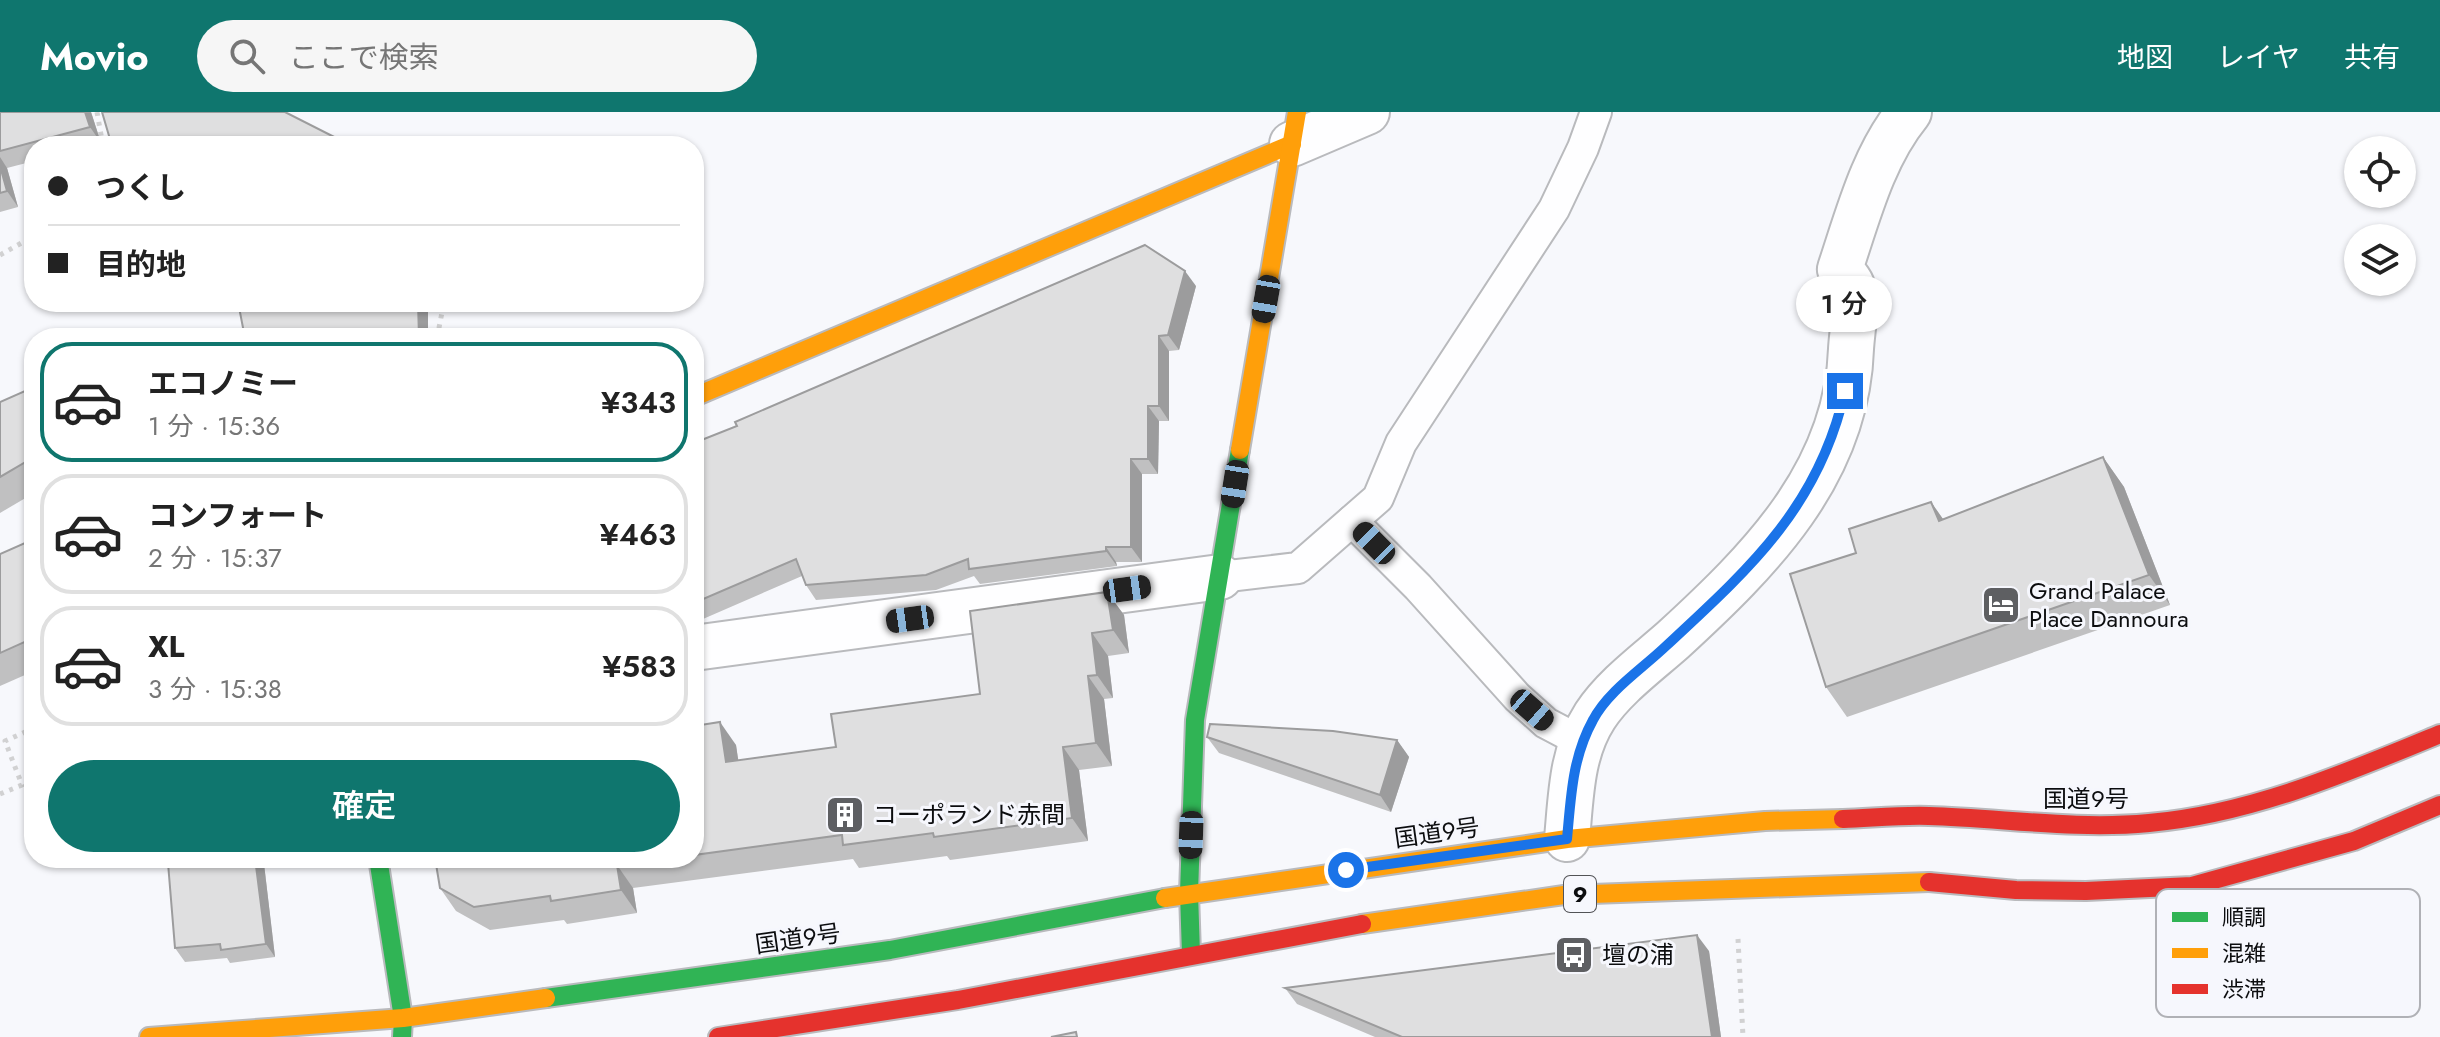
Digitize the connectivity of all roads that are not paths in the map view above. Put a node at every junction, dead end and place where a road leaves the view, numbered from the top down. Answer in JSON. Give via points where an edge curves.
{"nodes":[{"id":1,"x":1367,"y":112,"type":"edge"},
{"id":2,"x":1596,"y":112,"type":"edge"},
{"id":3,"x":1909,"y":112,"type":"edge"},
{"id":4,"x":1294,"y":128,"type":"edge"},
{"id":5,"x":704,"y":393,"type":"edge"},
{"id":6,"x":1352,"y":521,"type":"junction"},
{"id":7,"x":1220,"y":577,"type":"junction"},
{"id":8,"x":704,"y":647,"type":"edge"},
{"id":9,"x":2440,"y":734,"type":"edge"},
{"id":10,"x":1582,"y":742,"type":"junction"},
{"id":11,"x":2440,"y":805,"type":"edge"},
{"id":12,"x":1567,"y":839,"type":"junction"},
{"id":13,"x":380,"y":868,"type":"edge"},
{"id":14,"x":1189,"y":893,"type":"junction"},
{"id":15,"x":1191,"y":954,"type":"junction"},
{"id":16,"x":403,"y":1018,"type":"junction"},
{"id":17,"x":149,"y":1037,"type":"edge"},
{"id":18,"x":402,"y":1037,"type":"edge"},
{"id":19,"x":718,"y":1037,"type":"edge"}],
"edges":[{"from":1,"to":4,"type":"street"},
{"from":2,"to":6,"type":"lane","via":[[1554,209],[1401,443],[1378,498]]},
{"from":3,"to":10,"type":"street","via":[[1871,180],[1840,269],[1853,287],[1851,364],[1839,418],[1816,477],[1780,532],[1607,701]]},
{"from":4,"to":5,"type":"main road"},
{"from":4,"to":7,"type":"main road"},
{"from":6,"to":7,"type":"lane","via":[[1298,568]]},
{"from":6,"to":10,"type":"lane","via":[[1517,697],[1546,723]]},
{"from":7,"to":8,"type":"street"},
{"from":7,"to":14,"type":"main road","via":[[1195,720]]},
{"from":9,"to":12,"type":"main road","name":"国道9号","via":[[2318,784],[2248,805],[2151,823],[2086,826],[1927,816],[1765,821]]},
{"from":10,"to":12,"type":"street","via":[[1573,771]]},
{"from":11,"to":15,"type":"main road","number":"9","via":[[2354,841],[2192,886],[2016,890],[1921,881],[1564,895]]},
{"from":12,"to":14,"type":"main road","name":"国道9号"},
{"from":13,"to":16,"type":"main road"},
{"from":14,"to":15,"type":"main road"},
{"from":14,"to":16,"type":"main road","name":"国道9号","via":[[890,950]]},
{"from":15,"to":19,"type":"main road","number":"9","via":[[958,1000]]},
{"from":16,"to":17,"type":"main road","name":"国道9号"},
{"from":16,"to":18,"type":"main road"}]}
